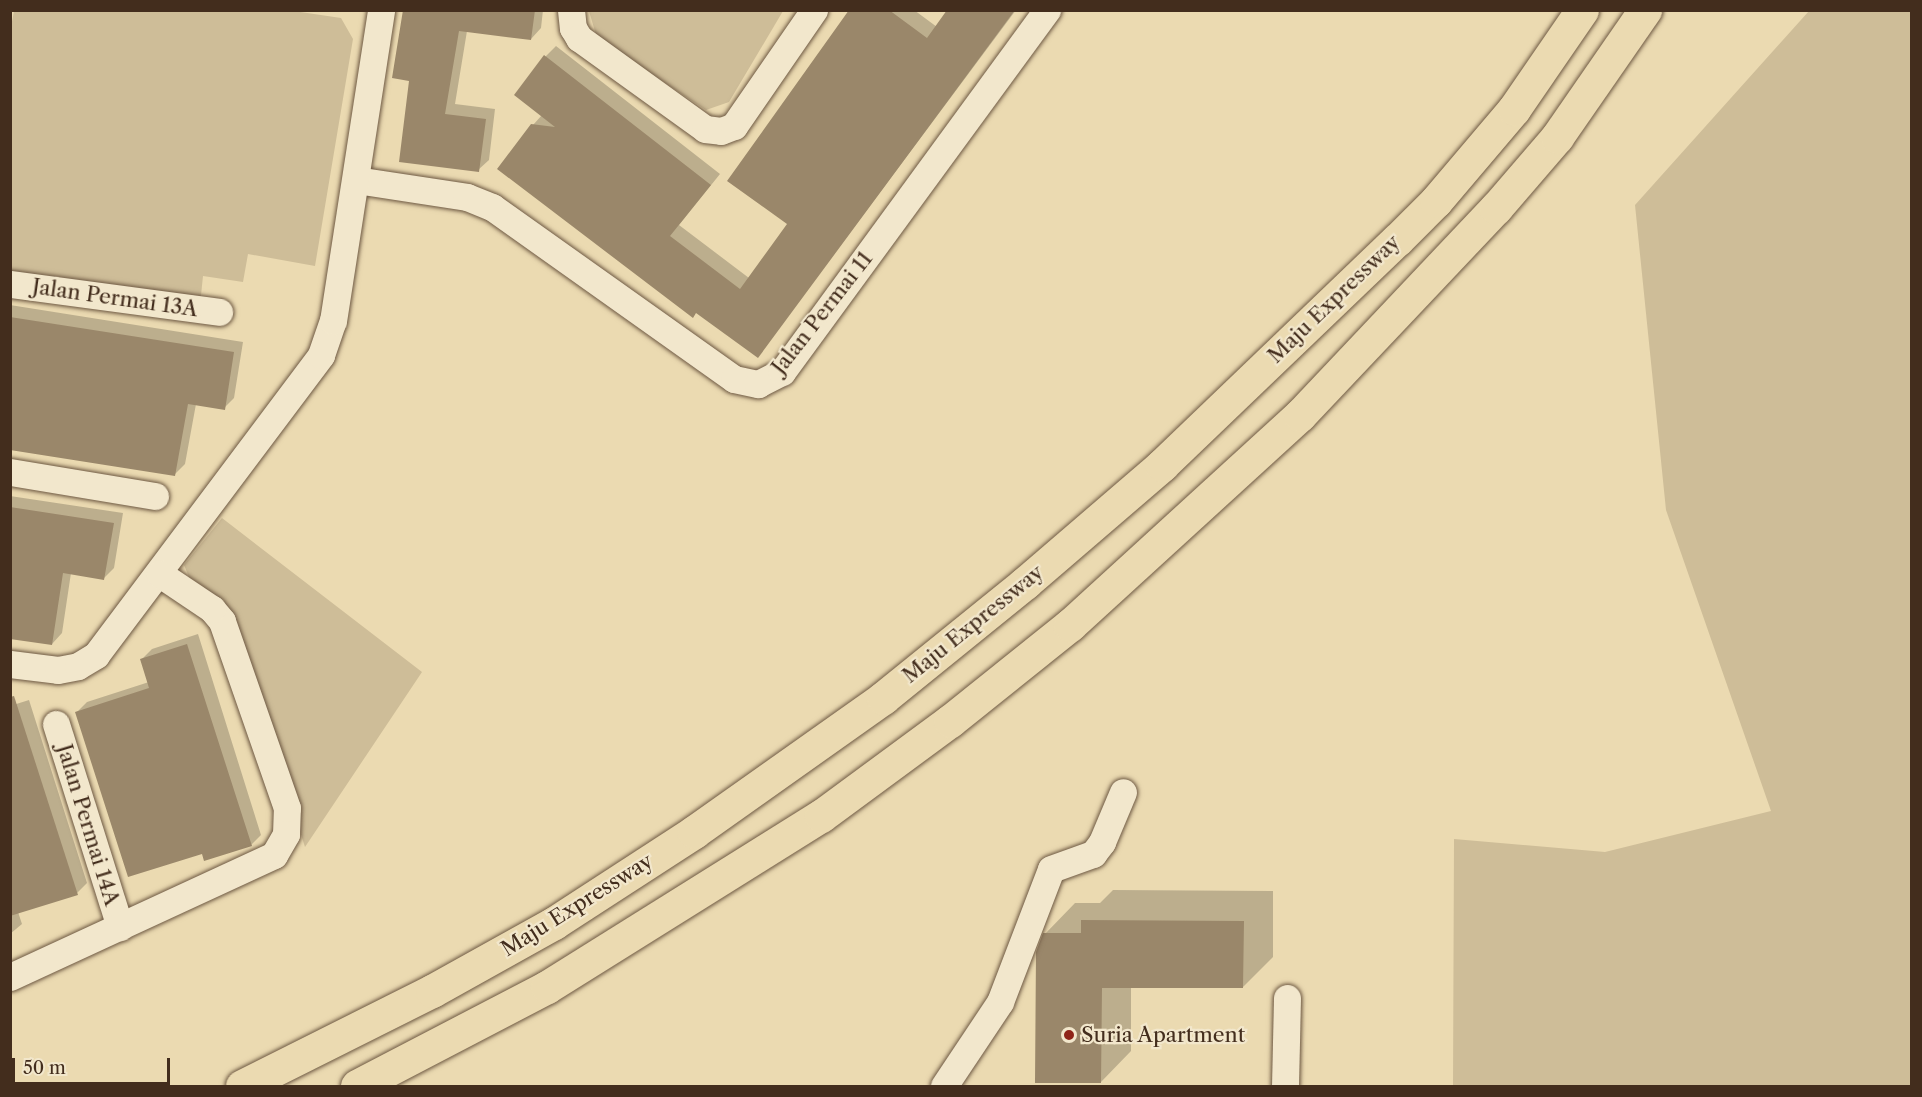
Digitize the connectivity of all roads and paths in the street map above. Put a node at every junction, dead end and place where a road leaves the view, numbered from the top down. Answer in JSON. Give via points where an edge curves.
{"nodes":[{"id":1,"x":381,"y":10,"type":"edge"},
{"id":2,"x":571,"y":10,"type":"edge"},
{"id":3,"x":814,"y":10,"type":"edge"},
{"id":4,"x":1047,"y":10,"type":"edge"},
{"id":5,"x":1582,"y":10,"type":"edge"},
{"id":6,"x":1645,"y":10,"type":"edge"},
{"id":7,"x":356,"y":180,"type":"junction"},
{"id":8,"x":10,"y":284,"type":"edge"},
{"id":9,"x":219,"y":312,"type":"dead end"},
{"id":10,"x":10,"y":472,"type":"edge"},
{"id":11,"x":155,"y":496,"type":"dead end"},
{"id":12,"x":160,"y":574,"type":"junction"},
{"id":13,"x":10,"y":664,"type":"edge"},
{"id":14,"x":57,"y":724,"type":"dead end"},
{"id":15,"x":1123,"y":792,"type":"dead end"},
{"id":16,"x":120,"y":927,"type":"junction"},
{"id":17,"x":10,"y":977,"type":"edge"},
{"id":18,"x":1287,"y":998,"type":"dead end"},
{"id":19,"x":242,"y":1086,"type":"edge"},
{"id":20,"x":357,"y":1086,"type":"edge"},
{"id":21,"x":944,"y":1086,"type":"edge"},
{"id":22,"x":1285,"y":1086,"type":"edge"}],
"edges":[{"from":1,"to":7,"type":"street"},
{"from":2,"to":3,"type":"street","via":[[573,28],[579,38],[705,129],[721,131],[734,126]]},
{"from":4,"to":7,"type":"street","name":"Jalan Permai 11","via":[[782,372],[758,384],[734,379],[492,207],[467,197]]},
{"from":5,"to":19,"type":"highway","name":"Maju Expressway","via":[[1514,109],[1436,201],[1397,240],[1162,465],[918,669],[784,770],[554,923],[432,991]]},
{"from":6,"to":20,"type":"highway","via":[[1557,137],[1496,208],[1300,416],[1070,625],[950,721],[821,816],[547,987]]},
{"from":7,"to":12,"type":"street","via":[[333,321],[321,354]]},
{"from":8,"to":9,"type":"street","name":"Jalan Permai 13A"},
{"from":10,"to":11,"type":"street"},
{"from":12,"to":13,"type":"street","via":[[96,655],[78,666],[58,670]]},
{"from":12,"to":16,"type":"street","via":[[212,609],[222,621],[284,797],[288,822],[274,855]]},
{"from":14,"to":16,"type":"street","name":"Jalan Permai 14A"},
{"from":15,"to":21,"type":"street","via":[[1093,854],[1051,869],[1000,1002]]},
{"from":16,"to":17,"type":"street"},
{"from":18,"to":22,"type":"street"}]}
